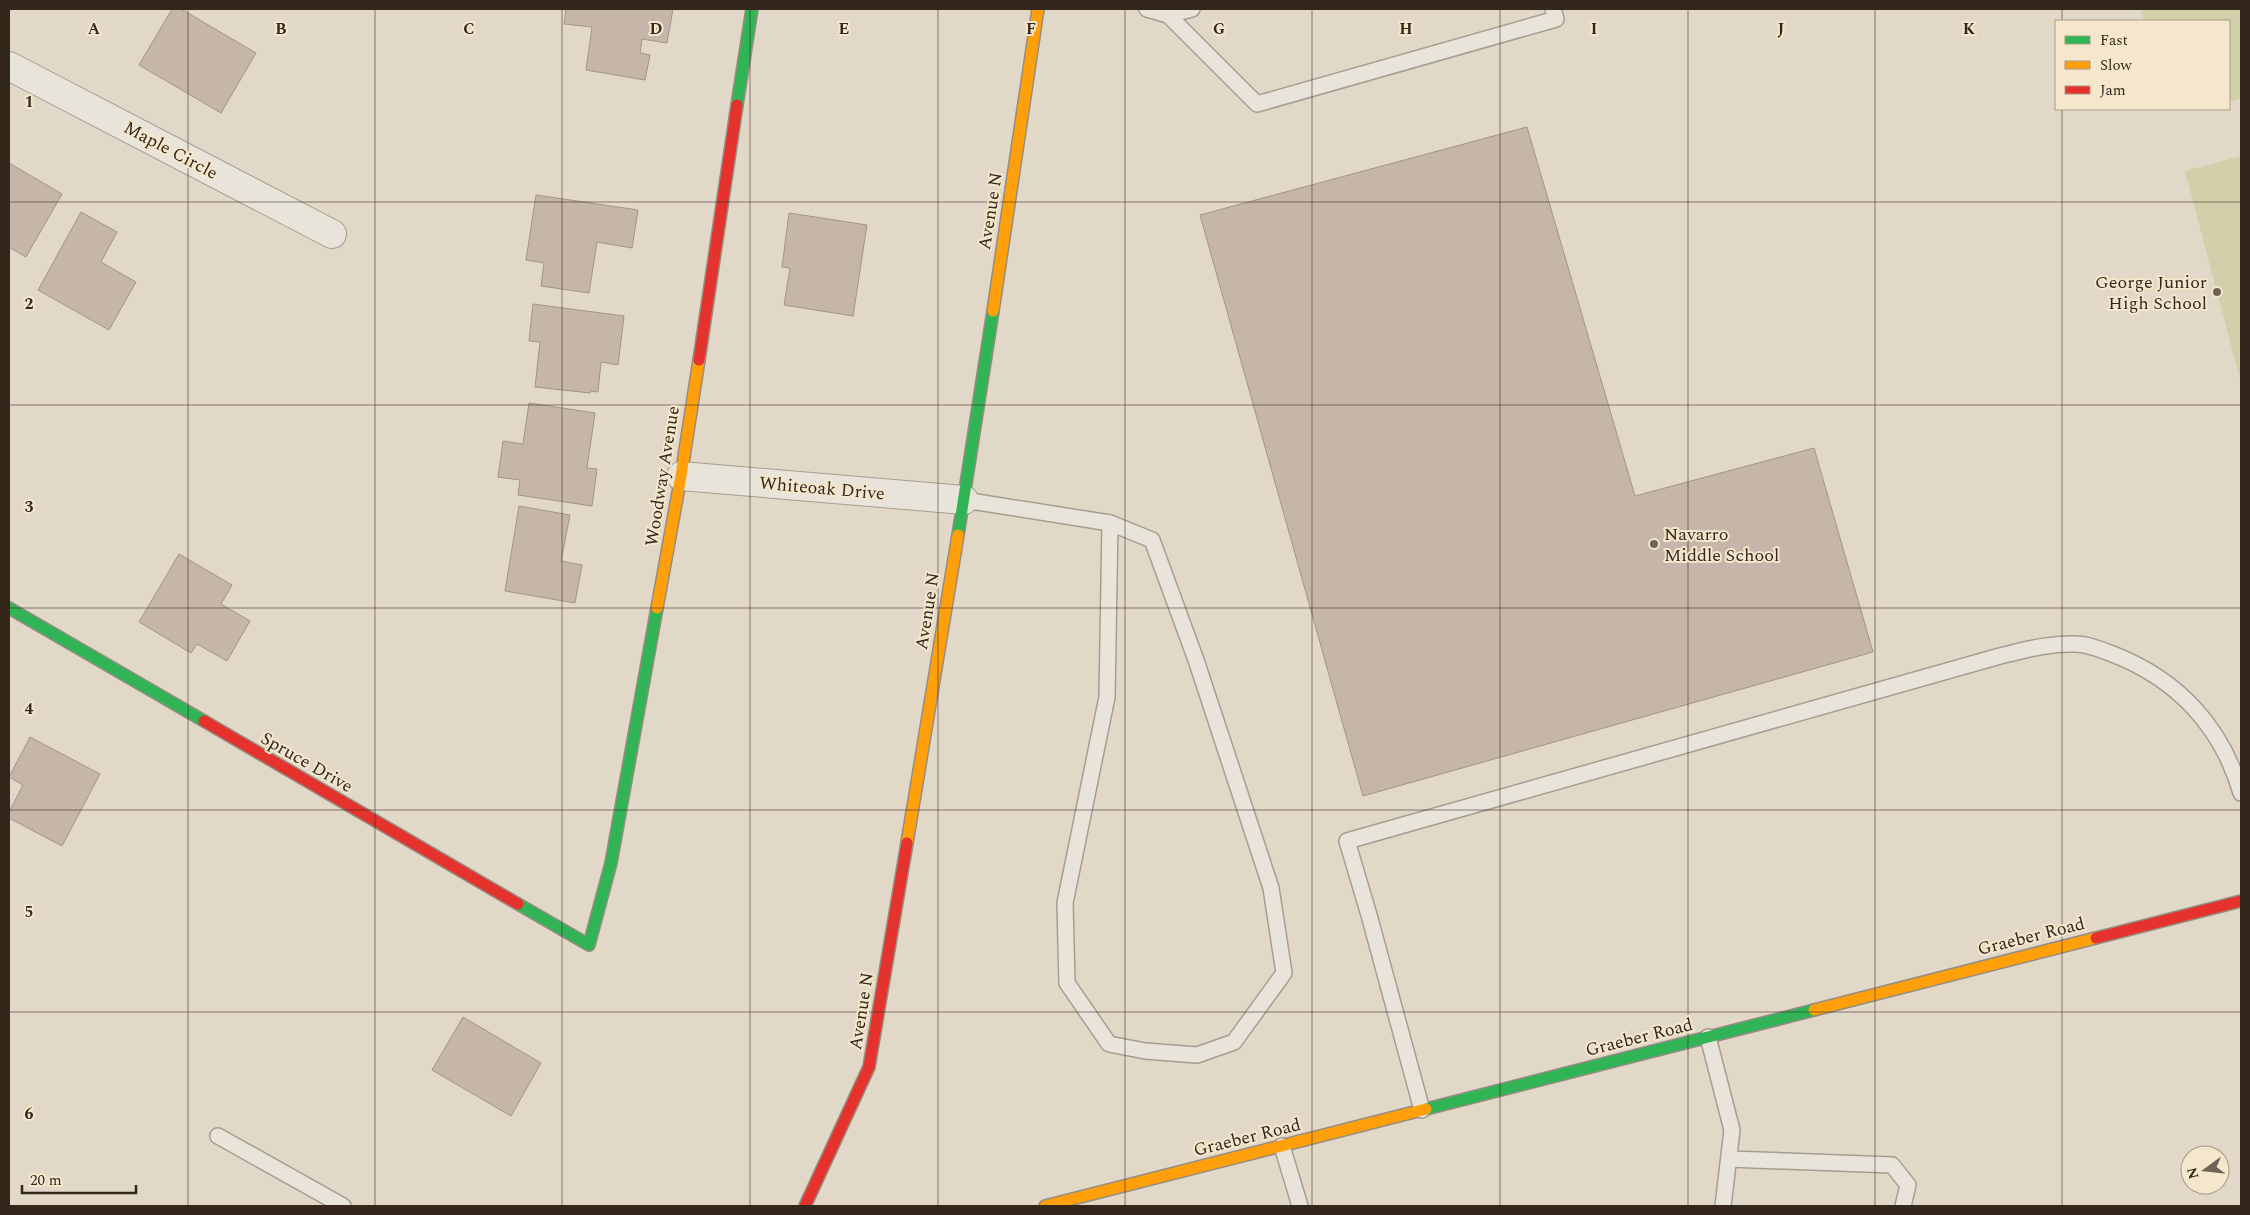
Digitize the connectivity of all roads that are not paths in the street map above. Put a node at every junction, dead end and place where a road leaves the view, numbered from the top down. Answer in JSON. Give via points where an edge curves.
{"nodes":[{"id":1,"x":752,"y":9,"type":"edge"},
{"id":2,"x":1038,"y":9,"type":"edge"},
{"id":3,"x":1148,"y":9,"type":"edge"},
{"id":4,"x":1192,"y":9,"type":"edge"},
{"id":5,"x":1553,"y":9,"type":"edge"},
{"id":6,"x":1168,"y":15,"type":"junction"},
{"id":7,"x":9,"y":66,"type":"edge"},
{"id":8,"x":332,"y":234,"type":"dead end"},
{"id":9,"x":681,"y":476,"type":"junction"},
{"id":10,"x":964,"y":500,"type":"junction"},
{"id":11,"x":1110,"y":523,"type":"junction"},
{"id":12,"x":9,"y":608,"type":"edge"},
{"id":13,"x":2241,"y":793,"type":"edge"},
{"id":14,"x":2241,"y":901,"type":"edge"},
{"id":15,"x":589,"y":945,"type":"joint"},
{"id":16,"x":1708,"y":1037,"type":"junction"},
{"id":17,"x":1422,"y":1110,"type":"junction"},
{"id":18,"x":218,"y":1136,"type":"dead end"},
{"id":19,"x":1282,"y":1146,"type":"junction"},
{"id":20,"x":1729,"y":1160,"type":"junction"},
{"id":21,"x":343,"y":1206,"type":"edge"},
{"id":22,"x":805,"y":1206,"type":"edge"},
{"id":23,"x":1045,"y":1206,"type":"edge"},
{"id":24,"x":1300,"y":1206,"type":"edge"},
{"id":25,"x":1723,"y":1206,"type":"edge"},
{"id":26,"x":1902,"y":1206,"type":"edge"}],
"edges":[{"from":1,"to":9,"type":"street","name":"Woodway Avenue"},
{"from":2,"to":10,"type":"street","name":"Avenue N"},
{"from":3,"to":6,"type":"lane"},
{"from":4,"to":6,"type":"lane"},
{"from":5,"to":6,"type":"lane","via":[[1556,19],[1258,104]]},
{"from":7,"to":8,"type":"street","name":"Maple Circle"},
{"from":9,"to":10,"type":"street","name":"Whiteoak Drive"},
{"from":9,"to":15,"type":"street","name":"Woodway Avenue","via":[[611,863]]},
{"from":10,"to":11,"type":"lane"},
{"from":10,"to":22,"type":"street","name":"Avenue N","via":[[870,1067]]},
{"from":11,"to":11,"type":"lane","via":[[1107,696],[1065,903],[1067,983],[1110,1044],[1145,1051],[1197,1055],[1234,1042],[1284,973],[1271,888],[1196,660],[1152,540]]},
{"from":12,"to":15,"type":"street","name":"Spruce Drive"},
{"from":13,"to":17,"type":"lane","via":[[2234,769],[2198,711],[2170,686],[2142,666],[2099,649],[2076,644],[2044,645],[1347,841]]},
{"from":14,"to":16,"type":"street","name":"Graeber Road"},
{"from":16,"to":17,"type":"street","name":"Graeber Road"},
{"from":16,"to":20,"type":"lane","via":[[1732,1130]]},
{"from":17,"to":19,"type":"street","name":"Graeber Road"},
{"from":18,"to":21,"type":"lane"},
{"from":19,"to":23,"type":"street","name":"Graeber Road"},
{"from":19,"to":24,"type":"lane"},
{"from":20,"to":25,"type":"lane"},
{"from":20,"to":26,"type":"lane","via":[[1892,1165],[1908,1185]]}]}
